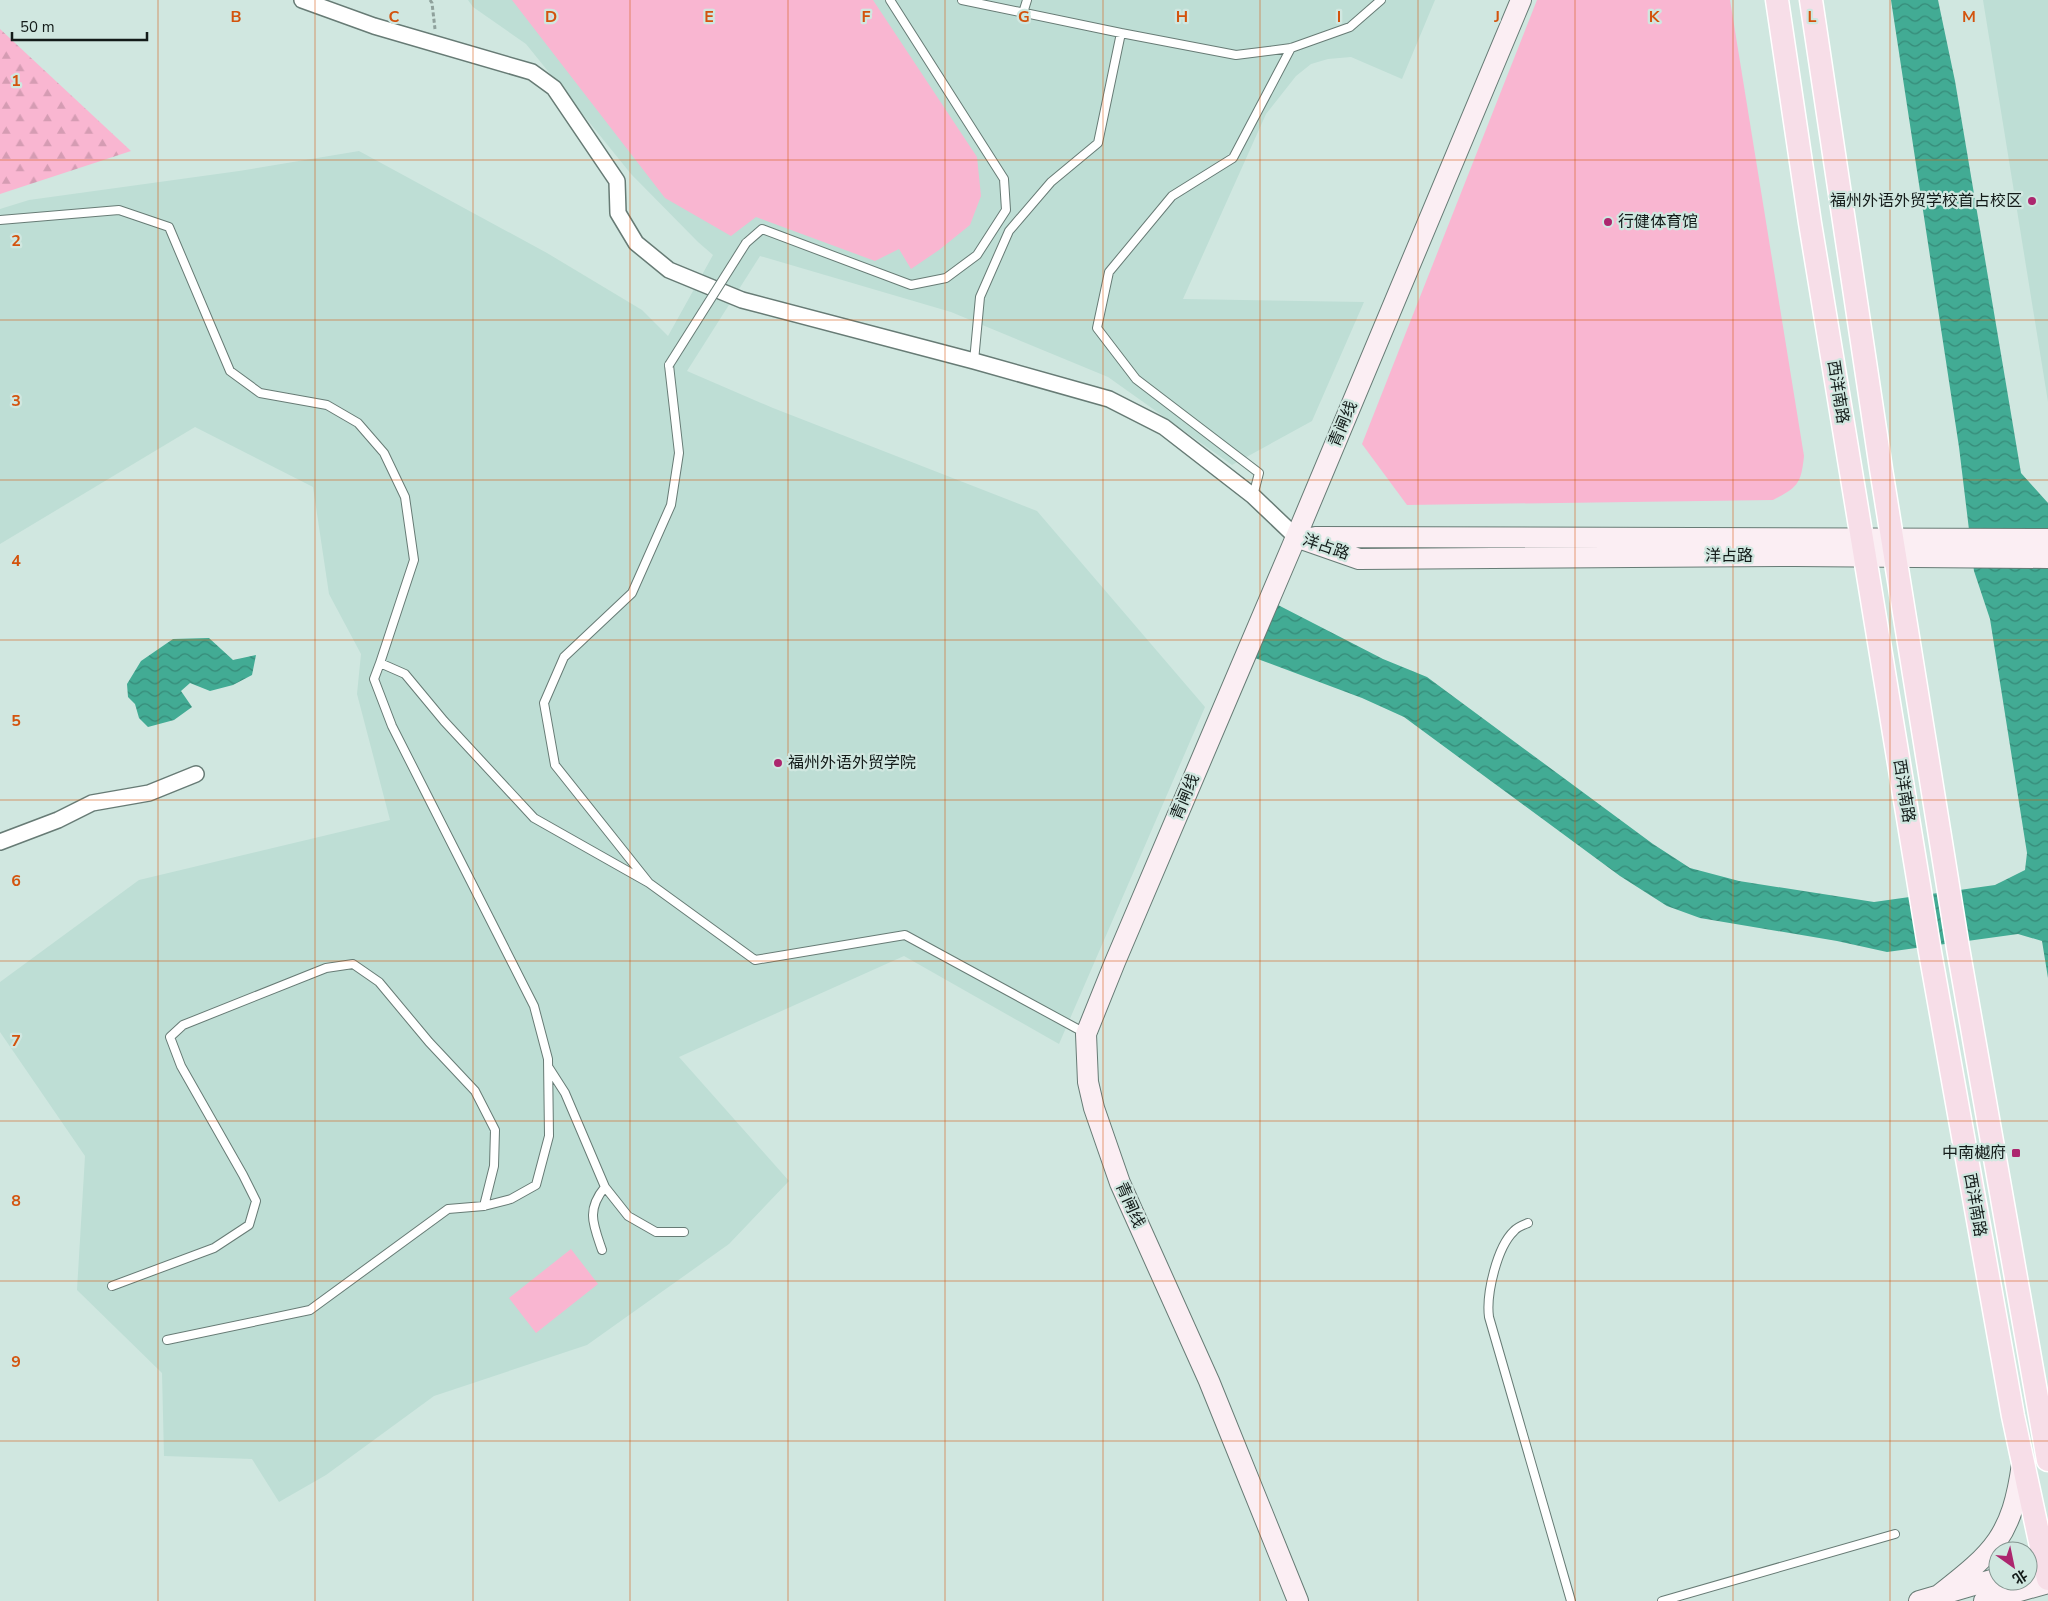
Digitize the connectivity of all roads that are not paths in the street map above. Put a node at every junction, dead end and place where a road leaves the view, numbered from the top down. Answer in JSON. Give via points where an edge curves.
{"nodes":[{"id":1,"x":302,"y":0,"type":"edge"},
{"id":2,"x":890,"y":0,"type":"edge"},
{"id":3,"x":962,"y":0,"type":"edge"},
{"id":4,"x":1027,"y":0,"type":"edge"},
{"id":5,"x":1381,"y":0,"type":"edge"},
{"id":6,"x":1521,"y":0,"type":"edge"},
{"id":7,"x":1777,"y":0,"type":"edge"},
{"id":8,"x":1811,"y":0,"type":"edge"},
{"id":9,"x":1023,"y":13,"type":"junction"},
{"id":10,"x":1121,"y":33,"type":"junction"},
{"id":11,"x":1291,"y":48,"type":"junction"},
{"id":12,"x":0,"y":220,"type":"edge"},
{"id":13,"x":974,"y":361,"type":"junction"},
{"id":14,"x":1252,"y":496,"type":"junction"},
{"id":15,"x":1296,"y":537,"type":"junction"},
{"id":16,"x":2048,"y":539,"type":"edge"},
{"id":17,"x":1864,"y":548,"type":"junction"},
{"id":18,"x":1895,"y":548,"type":"junction"},
{"id":19,"x":1956,"y":548,"type":"junction"},
{"id":20,"x":2048,"y":558,"type":"edge"},
{"id":21,"x":380,"y":663,"type":"junction"},
{"id":22,"x":196,"y":774,"type":"dead end"},
{"id":23,"x":0,"y":842,"type":"edge"},
{"id":24,"x":649,"y":883,"type":"junction"},
{"id":25,"x":1086,"y":1034,"type":"junction"},
{"id":26,"x":548,"y":1068,"type":"junction"},
{"id":27,"x":605,"y":1187,"type":"junction"},
{"id":28,"x":484,"y":1206,"type":"junction"},
{"id":29,"x":1528,"y":1223,"type":"dead end"},
{"id":30,"x":684,"y":1232,"type":"dead end"},
{"id":31,"x":602,"y":1250,"type":"dead end"},
{"id":32,"x":112,"y":1286,"type":"dead end"},
{"id":33,"x":167,"y":1340,"type":"dead end"},
{"id":34,"x":2047,"y":1454,"type":"edge"},
{"id":35,"x":2023,"y":1460,"type":"junction"},
{"id":36,"x":1894,"y":1534,"type":"dead end"},
{"id":37,"x":2043,"y":1572,"type":"edge"},
{"id":38,"x":1988,"y":1581,"type":"edge"},
{"id":39,"x":1939,"y":1595,"type":"junction"},
{"id":40,"x":1298,"y":1601,"type":"edge"},
{"id":41,"x":1572,"y":1601,"type":"edge"},
{"id":42,"x":1662,"y":1601,"type":"edge"},
{"id":43,"x":1919,"y":1601,"type":"edge"},
{"id":44,"x":1984,"y":1601,"type":"edge"}],
"edges":[{"from":1,"to":13,"type":"street","via":[[374,26],[532,72],[554,88],[616,181],[618,213],[636,243],[669,270],[742,300]]},
{"from":2,"to":24,"type":"lane","bridge":true,"via":[[1004,179],[1006,210],[977,255],[946,278],[911,285],[762,229],[746,243],[669,365],[679,452],[671,506],[632,593],[564,657],[544,704],[555,765]]},
{"from":3,"to":9,"type":"lane"},
{"from":4,"to":9,"type":"lane"},
{"from":5,"to":11,"type":"lane","via":[[1350,27]]},
{"from":6,"to":15,"type":"main road","name":"青闸线"},
{"from":7,"to":17,"type":"main road","name":"西洋南路"},
{"from":8,"to":18,"type":"main road","name":"西洋南路"},
{"from":9,"to":10,"type":"lane"},
{"from":10,"to":11,"type":"lane","via":[[1236,55]]},
{"from":10,"to":13,"type":"lane","via":[[1098,143],[1051,182],[1009,230],[980,297]]},
{"from":11,"to":14,"type":"lane","via":[[1233,158],[1172,196],[1109,272],[1097,328],[1136,379],[1259,473]]},
{"from":12,"to":21,"type":"lane","via":[[119,210],[169,227],[230,371],[260,393],[327,405],[358,423],[384,454],[405,497],[414,560]]},
{"from":13,"to":14,"type":"street","via":[[1109,399],[1164,427]]},
{"from":14,"to":15,"type":"street"},
{"from":15,"to":17,"type":"main road","name":"洋占路"},
{"from":15,"to":25,"type":"main road","name":"青闸线"},
{"from":16,"to":19,"type":"main road","name":"洋占路"},
{"from":17,"to":18,"type":"main road","name":"洋占路"},
{"from":17,"to":35,"type":"main road","name":"西洋南路","via":[[1930,952]]},
{"from":18,"to":19,"type":"main road","name":"洋占路"},
{"from":18,"to":34,"type":"main road","name":"西洋南路","via":[[1958,948]]},
{"from":19,"to":20,"type":"main road","name":"洋占路"},
{"from":21,"to":24,"type":"lane","via":[[406,674],[444,721],[534,818]]},
{"from":21,"to":26,"type":"lane","via":[[374,679],[392,726],[534,1006]]},
{"from":22,"to":23,"type":"street","via":[[149,793],[92,803]]},
{"from":24,"to":25,"type":"lane","via":[[755,960],[905,935]]},
{"from":25,"to":40,"type":"main road","name":"青闸线","via":[[1088,1082],[1120,1184],[1209,1381]]},
{"from":26,"to":27,"type":"lane","via":[[565,1093]]},
{"from":26,"to":28,"type":"lane","via":[[550,1136],[536,1185],[511,1198]]},
{"from":27,"to":30,"type":"lane","via":[[628,1216],[656,1232]]},
{"from":27,"to":31,"type":"lane","via":[[598,1196],[592,1221]]},
{"from":28,"to":32,"type":"lane","via":[[494,1166],[495,1130],[475,1091],[428,1042],[379,982],[353,964],[326,968],[182,1025],[170,1037],[181,1066],[256,1202],[249,1225],[214,1248]]},
{"from":28,"to":33,"type":"lane","via":[[448,1209],[310,1310]]},
{"from":29,"to":41,"type":"lane","via":[[1515,1230],[1504,1245],[1487,1304]]},
{"from":35,"to":37,"type":"main road","name":"西洋南路"},
{"from":35,"to":39,"type":"main road","via":[[2014,1506],[1993,1549]]},
{"from":36,"to":42,"type":"lane"},
{"from":37,"to":44,"type":"main road"},
{"from":38,"to":39,"type":"main road"},
{"from":39,"to":43,"type":"main road"}]}
